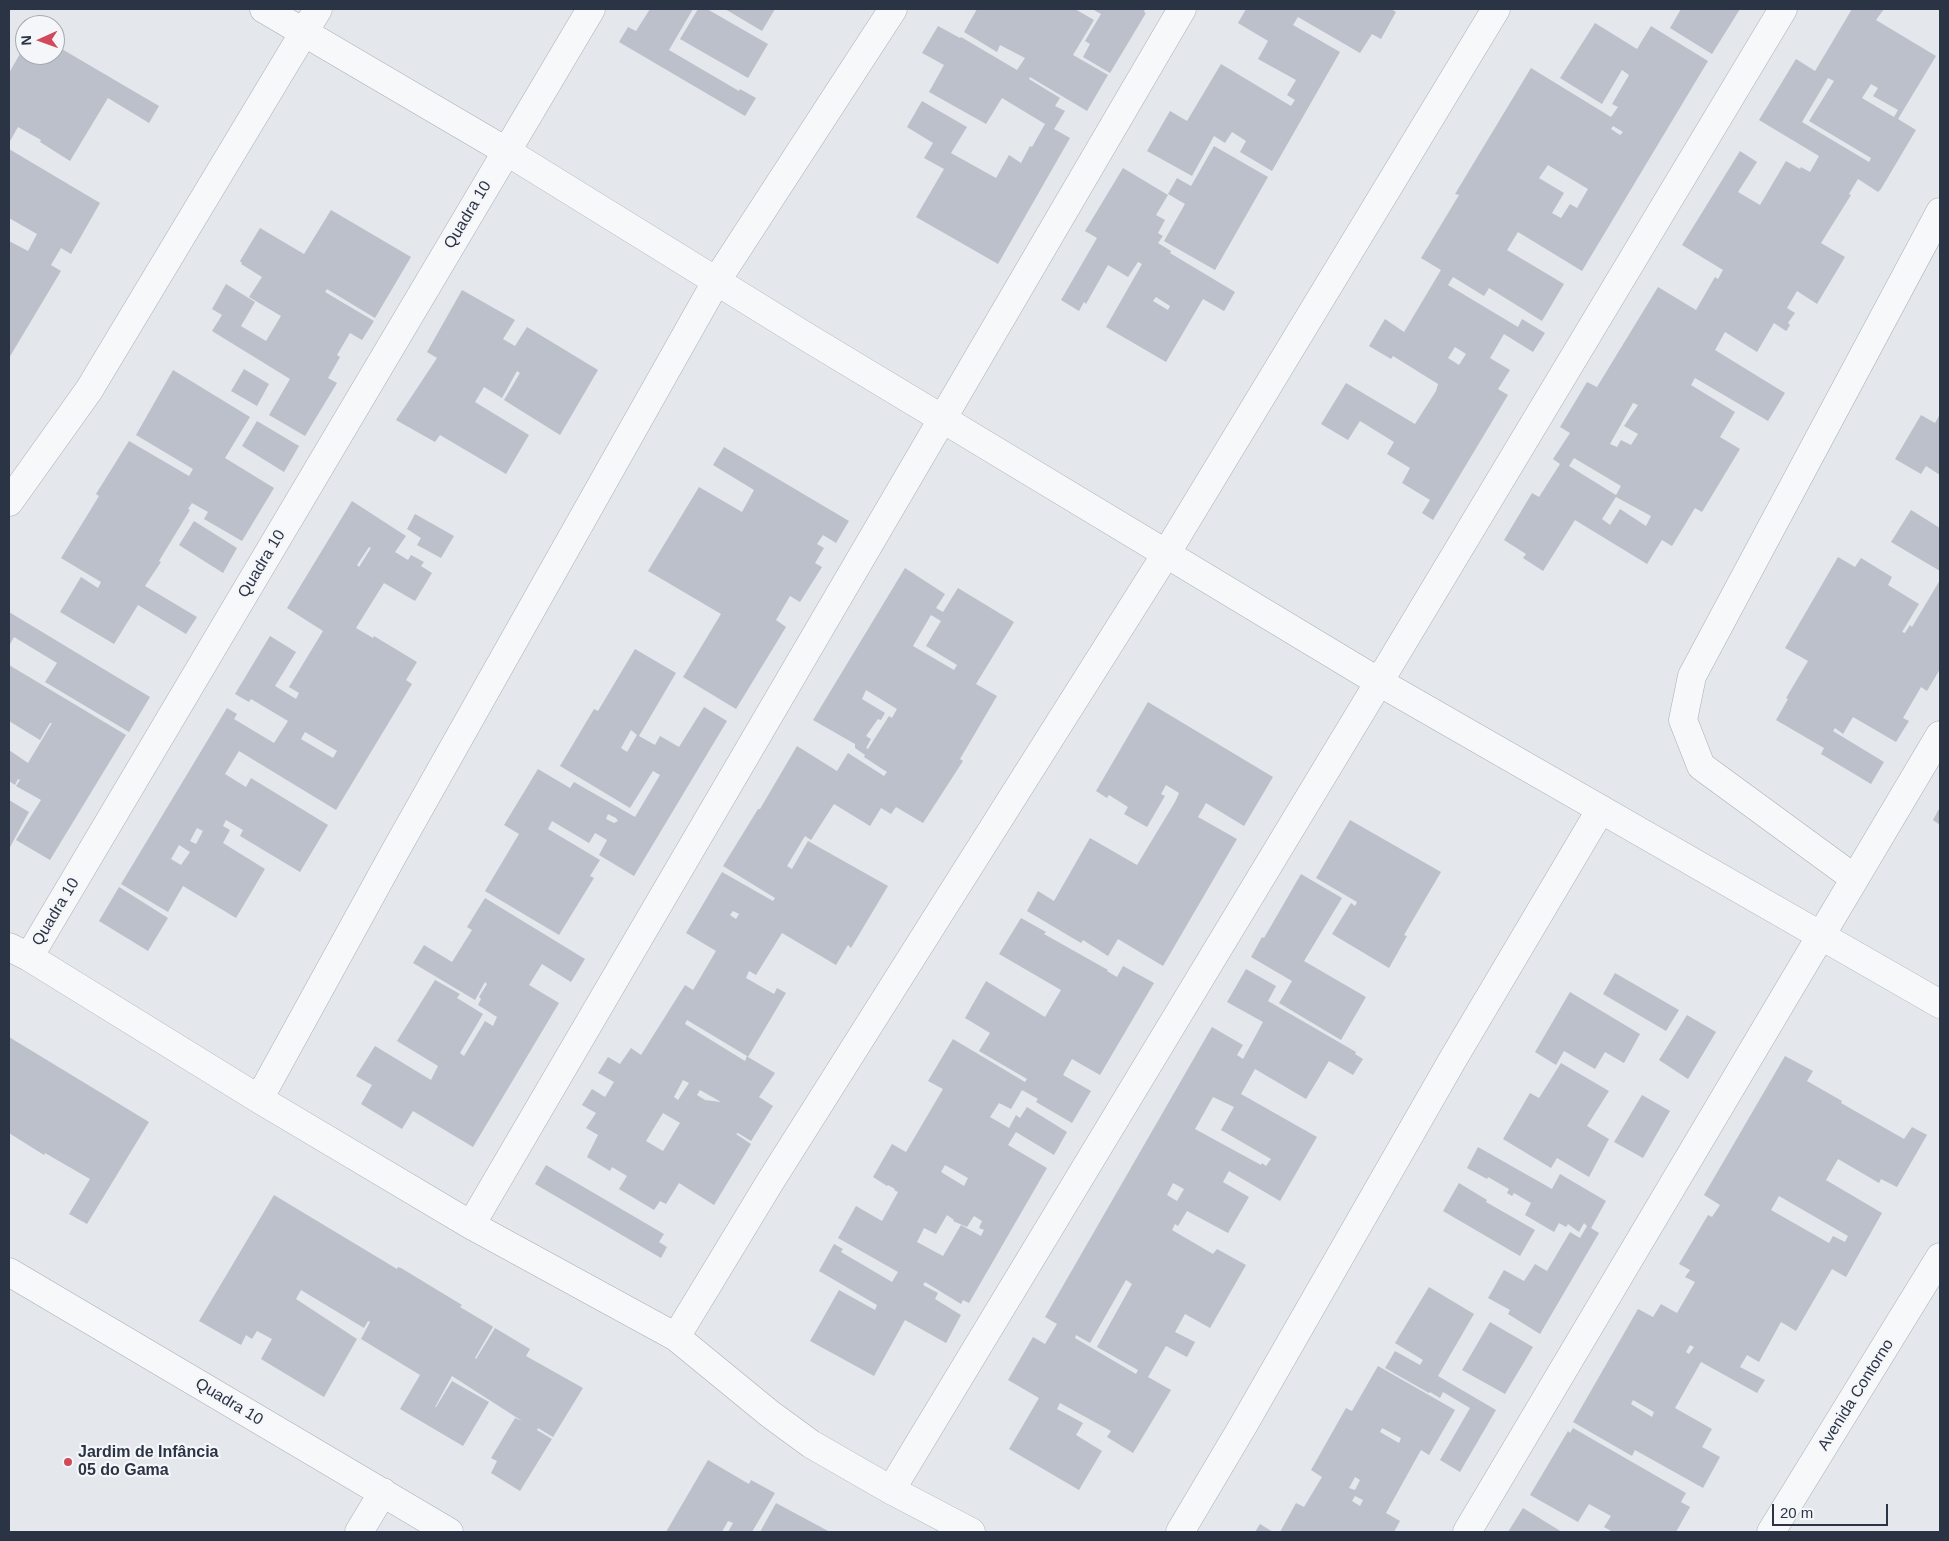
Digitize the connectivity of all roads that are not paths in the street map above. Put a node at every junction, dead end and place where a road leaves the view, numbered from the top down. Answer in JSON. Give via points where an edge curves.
{"nodes":[{"id":1,"x":264,"y":9,"type":"edge"},
{"id":2,"x":318,"y":9,"type":"edge"},
{"id":3,"x":591,"y":9,"type":"edge"},
{"id":4,"x":893,"y":9,"type":"edge"},
{"id":5,"x":1182,"y":9,"type":"edge"},
{"id":6,"x":1496,"y":9,"type":"edge"},
{"id":7,"x":1783,"y":9,"type":"edge"},
{"id":8,"x":304,"y":33,"type":"junction"},
{"id":9,"x":506,"y":151,"type":"junction"},
{"id":10,"x":1940,"y":212,"type":"edge"},
{"id":11,"x":717,"y":280,"type":"junction"},
{"id":12,"x":941,"y":418,"type":"junction"},
{"id":13,"x":9,"y":502,"type":"edge"},
{"id":14,"x":1166,"y":554,"type":"junction"},
{"id":15,"x":1379,"y":682,"type":"junction"},
{"id":16,"x":1940,"y":735,"type":"edge"},
{"id":17,"x":1602,"y":809,"type":"junction"},
{"id":18,"x":1854,"y":878,"type":"junction"},
{"id":19,"x":1820,"y":934,"type":"junction"},
{"id":20,"x":19,"y":952,"type":"edge"},
{"id":21,"x":1940,"y":1004,"type":"edge"},
{"id":22,"x":259,"y":1099,"type":"junction"},
{"id":23,"x":470,"y":1225,"type":"junction"},
{"id":24,"x":1940,"y":1257,"type":"edge"},
{"id":25,"x":9,"y":1272,"type":"edge"},
{"id":26,"x":676,"y":1337,"type":"junction"},
{"id":27,"x":891,"y":1490,"type":"junction"},
{"id":28,"x":382,"y":1492,"type":"junction"},
{"id":29,"x":359,"y":1532,"type":"edge"},
{"id":30,"x":449,"y":1532,"type":"edge"},
{"id":31,"x":971,"y":1532,"type":"edge"},
{"id":32,"x":1180,"y":1532,"type":"edge"},
{"id":33,"x":1467,"y":1532,"type":"edge"},
{"id":34,"x":1771,"y":1532,"type":"edge"}],
"edges":[{"from":1,"to":8,"type":"street"},
{"from":2,"to":8,"type":"street"},
{"from":3,"to":9,"type":"street","name":"Quadra 10"},
{"from":4,"to":11,"type":"street"},
{"from":5,"to":12,"type":"street"},
{"from":6,"to":14,"type":"street"},
{"from":7,"to":15,"type":"street"},
{"from":8,"to":9,"type":"street"},
{"from":8,"to":13,"type":"street","via":[[89,390]]},
{"from":9,"to":11,"type":"street"},
{"from":9,"to":20,"type":"street","name":"Quadra 10"},
{"from":10,"to":18,"type":"street","via":[[1692,676],[1683,720],[1701,766]]},
{"from":11,"to":12,"type":"street"},
{"from":11,"to":22,"type":"street"},
{"from":12,"to":14,"type":"street"},
{"from":12,"to":23,"type":"street"},
{"from":14,"to":15,"type":"street"},
{"from":14,"to":26,"type":"street"},
{"from":15,"to":17,"type":"street"},
{"from":15,"to":27,"type":"street"},
{"from":16,"to":18,"type":"street"},
{"from":17,"to":19,"type":"street"},
{"from":17,"to":32,"type":"street"},
{"from":18,"to":19,"type":"street"},
{"from":19,"to":21,"type":"street"},
{"from":19,"to":33,"type":"street"},
{"from":20,"to":22,"type":"street"},
{"from":22,"to":23,"type":"street"},
{"from":23,"to":26,"type":"street"},
{"from":24,"to":34,"type":"street","name":"Avenida Contorno"},
{"from":25,"to":28,"type":"street","name":"Quadra 10"},
{"from":26,"to":27,"type":"street","via":[[812,1444]]},
{"from":27,"to":31,"type":"street"},
{"from":28,"to":29,"type":"street"},
{"from":28,"to":30,"type":"street","name":"Quadra 10"}]}
